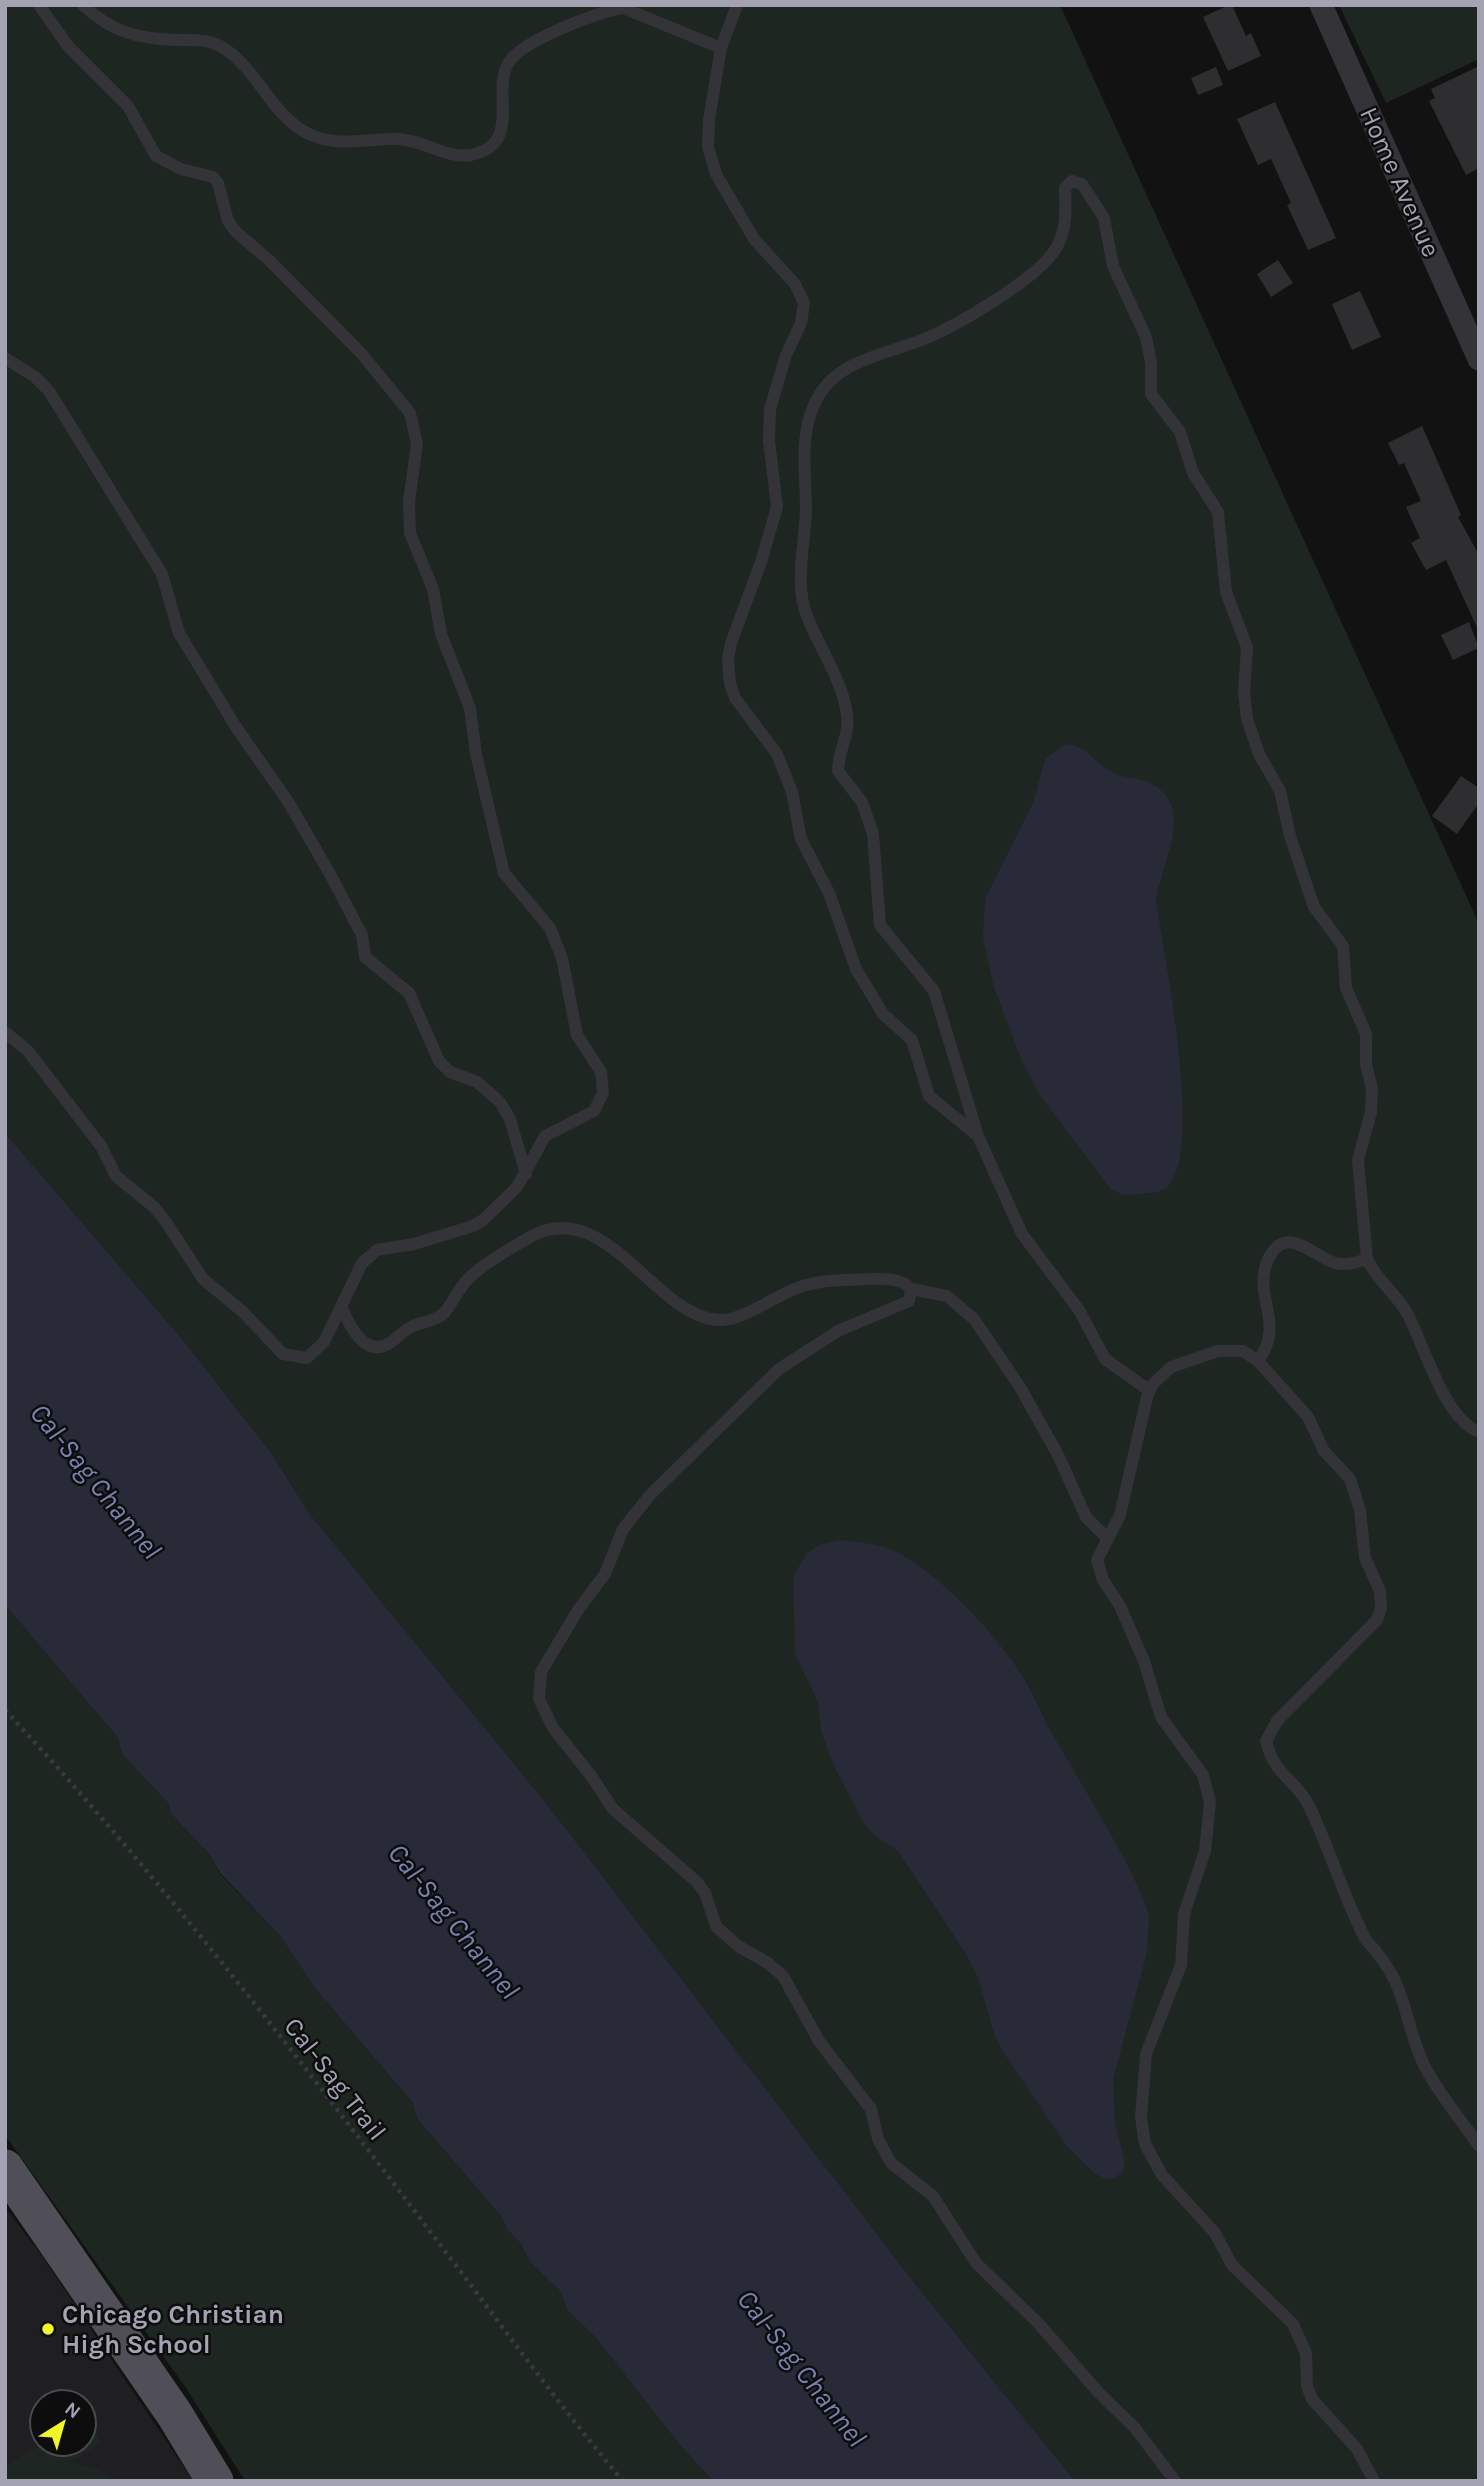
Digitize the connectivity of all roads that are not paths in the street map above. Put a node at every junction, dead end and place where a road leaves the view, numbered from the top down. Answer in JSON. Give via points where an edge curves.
{"nodes":[{"id":1,"x":39,"y":5,"type":"edge"},
{"id":2,"x":83,"y":5,"type":"edge"},
{"id":3,"x":737,"y":5,"type":"edge"},
{"id":4,"x":1321,"y":5,"type":"edge"},
{"id":5,"x":722,"y":47,"type":"junction"},
{"id":6,"x":5,"y":358,"type":"edge"},
{"id":7,"x":1479,"y":359,"type":"edge"},
{"id":8,"x":5,"y":1032,"type":"edge"},
{"id":9,"x":978,"y":1136,"type":"junction"},
{"id":10,"x":526,"y":1174,"type":"junction"},
{"id":11,"x":1367,"y":1259,"type":"junction"},
{"id":12,"x":911,"y":1289,"type":"junction"},
{"id":13,"x":342,"y":1308,"type":"junction"},
{"id":14,"x":1258,"y":1361,"type":"junction"},
{"id":15,"x":1150,"y":1391,"type":"junction"},
{"id":16,"x":1479,"y":1432,"type":"edge"},
{"id":17,"x":1107,"y":1538,"type":"junction"},
{"id":18,"x":1479,"y":2146,"type":"edge"},
{"id":19,"x":5,"y":2168,"type":"edge"},
{"id":20,"x":215,"y":2481,"type":"edge"},
{"id":21,"x":1175,"y":2481,"type":"edge"},
{"id":22,"x":1374,"y":2481,"type":"edge"}],
"edges":[{"from":1,"to":10,"type":"lane","via":[[75,55],[128,106],[156,156],[181,169],[213,177],[236,232],[361,353],[410,413],[416,444],[408,500],[410,533],[433,589],[441,634],[470,708],[500,858],[512,885],[539,914],[556,942],[578,1035],[603,1082],[594,1111],[545,1136]]},
{"from":2,"to":5,"type":"lane","via":[[120,33],[212,42],[223,48],[306,133],[346,143],[402,139],[467,156],[479,153],[498,137],[503,125],[505,72],[519,51],[536,41],[622,8]]},
{"from":3,"to":5,"type":"lane"},
{"from":4,"to":7,"type":"street","name":"Home Avenue"},
{"from":5,"to":9,"type":"lane","via":[[709,120],[712,163],[754,239],[796,284],[804,303],[770,409],[777,507],[731,643],[730,684],[735,698],[777,754],[792,792],[801,839],[829,893],[856,969],[883,1014],[912,1040],[929,1096]]},
{"from":6,"to":10,"type":"lane","via":[[35,377],[65,415],[162,574],[179,633],[201,672],[283,793],[339,889],[362,935],[365,957],[409,993],[439,1061],[450,1072],[477,1082],[500,1102],[510,1119]]},
{"from":8,"to":13,"type":"lane","via":[[28,1051],[101,1146],[116,1176],[154,1207],[203,1279],[283,1354],[307,1358],[316,1353]]},
{"from":9,"to":11,"type":"lane","via":[[934,991],[880,925],[873,834],[862,802],[838,771],[846,739],[846,712],[801,594],[805,446],[812,407],[836,375],[874,355],[925,339],[972,314],[1046,260],[1064,229],[1065,188],[1077,181],[1104,218],[1113,266],[1146,337],[1151,394],[1180,432],[1193,473],[1218,512],[1226,592],[1247,647],[1247,719],[1280,792],[1314,907],[1343,946],[1346,988],[1366,1034],[1372,1089],[1358,1160]]},
{"from":9,"to":15,"type":"lane","via":[[1022,1234],[1079,1310],[1105,1359]]},
{"from":10,"to":13,"type":"lane","via":[[473,1226],[368,1256]]},
{"from":11,"to":14,"type":"lane","via":[[1333,1263],[1299,1243],[1282,1244],[1275,1250],[1268,1258],[1264,1278],[1272,1327]]},
{"from":11,"to":16,"type":"lane","via":[[1373,1274],[1409,1316],[1427,1364],[1461,1420]]},
{"from":12,"to":13,"type":"lane","via":[[891,1279],[826,1281],[778,1295],[733,1319],[707,1318],[680,1303],[589,1233],[562,1227],[533,1236],[472,1275],[444,1314],[411,1327],[382,1347],[356,1336]]},
{"from":12,"to":17,"type":"lane","via":[[947,1296],[974,1319],[1020,1387],[1086,1517]]},
{"from":12,"to":21,"type":"lane","via":[[909,1301],[838,1331],[779,1369],[650,1495],[623,1529],[605,1574],[541,1672],[539,1699],[553,1728],[613,1809],[697,1882],[716,1926],[783,1976],[819,2041],[872,2109],[877,2139],[891,2163],[933,2196],[976,2263],[1135,2428]]},
{"from":14,"to":15,"type":"lane","via":[[1243,1351],[1218,1351],[1171,1367]]},
{"from":14,"to":18,"type":"lane","via":[[1308,1418],[1324,1451],[1350,1479],[1360,1510],[1365,1558],[1380,1591],[1381,1608],[1368,1633],[1278,1721],[1266,1741],[1269,1753],[1277,1770],[1305,1800],[1354,1918],[1404,1997],[1418,2052]]},
{"from":15,"to":17,"type":"lane","via":[[1125,1497]]},
{"from":17,"to":22,"type":"lane","via":[[1098,1569],[1144,1661],[1161,1717],[1202,1775],[1210,1802],[1205,1851],[1184,1914],[1181,1965],[1146,2054],[1141,2117],[1145,2144],[1162,2175],[1215,2233],[1239,2273],[1293,2324],[1306,2353],[1312,2399],[1357,2449]]},
{"from":19,"to":20,"type":"main road"}]}
